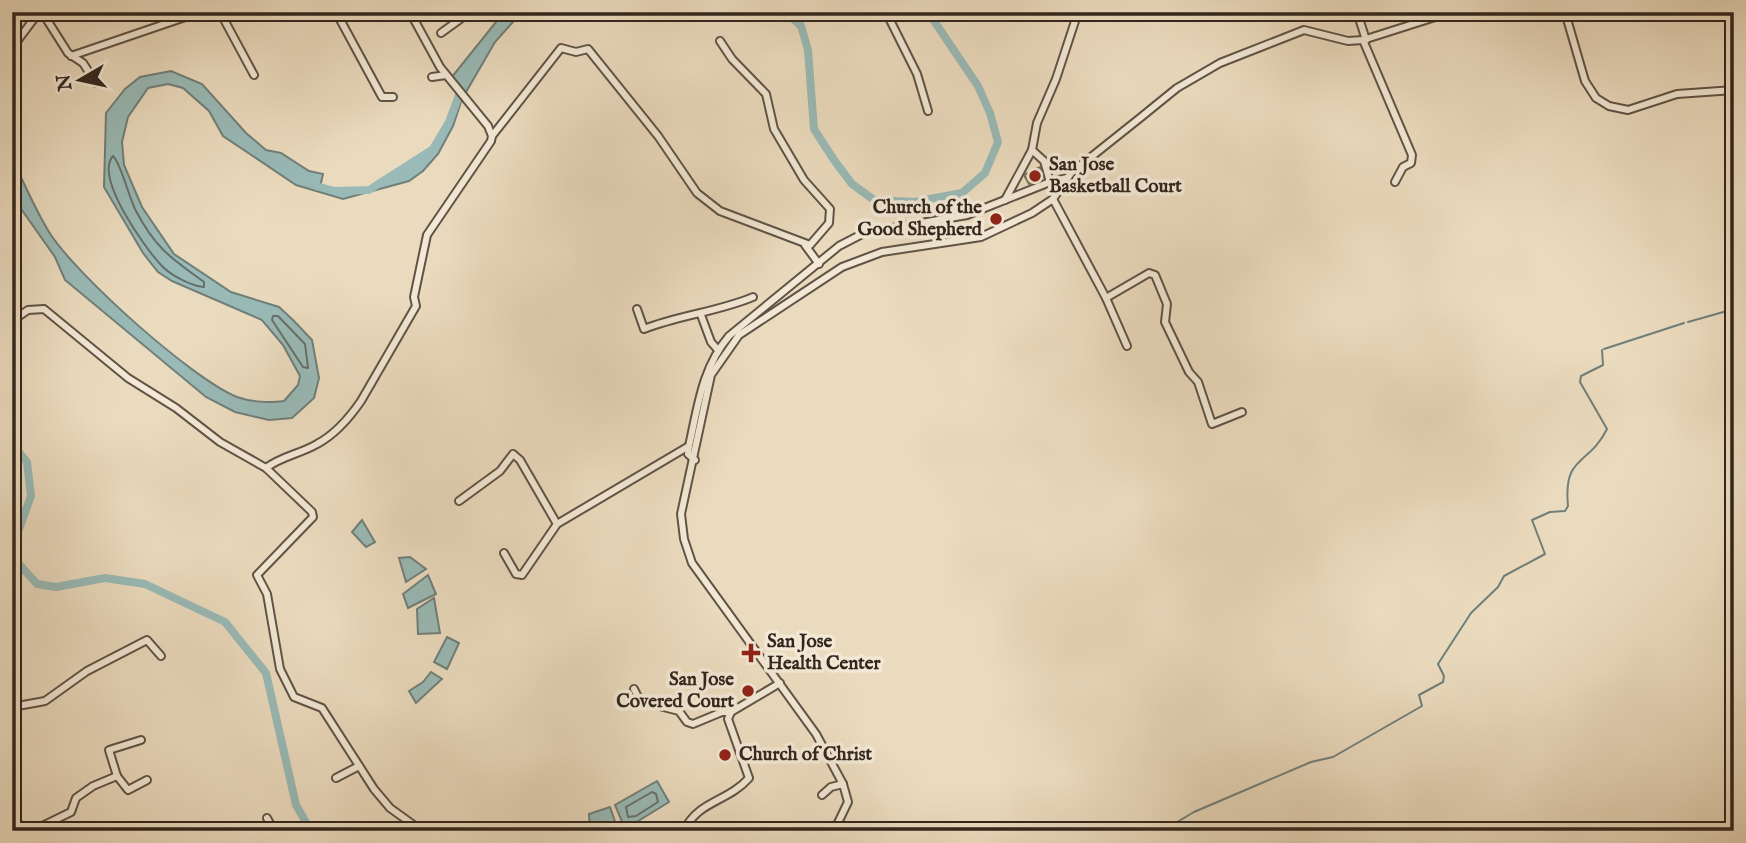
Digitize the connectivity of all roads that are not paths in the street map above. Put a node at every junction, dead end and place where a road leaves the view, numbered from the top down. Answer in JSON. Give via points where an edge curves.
{"nodes":[{"id":1,"x":41,"y":12,"type":"edge"},
{"id":2,"x":200,"y":12,"type":"edge"},
{"id":3,"x":220,"y":12,"type":"edge"},
{"id":4,"x":336,"y":12,"type":"edge"},
{"id":5,"x":410,"y":12,"type":"edge"},
{"id":6,"x":470,"y":12,"type":"edge"},
{"id":7,"x":886,"y":12,"type":"edge"},
{"id":8,"x":1078,"y":12,"type":"edge"},
{"id":9,"x":1357,"y":12,"type":"edge"},
{"id":10,"x":1451,"y":12,"type":"edge"},
{"id":11,"x":1565,"y":12,"type":"edge"},
{"id":12,"x":442,"y":33,"type":"dead end"},
{"id":13,"x":1365,"y":40,"type":"junction"},
{"id":14,"x":720,"y":41,"type":"dead end"},
{"id":15,"x":12,"y":48,"type":"edge"},
{"id":16,"x":71,"y":56,"type":"junction"},
{"id":17,"x":254,"y":75,"type":"dead end"},
{"id":18,"x":432,"y":77,"type":"dead end"},
{"id":19,"x":448,"y":77,"type":"junction"},
{"id":20,"x":96,"y":83,"type":"dead end"},
{"id":21,"x":1734,"y":90,"type":"edge"},
{"id":22,"x":393,"y":97,"type":"dead end"},
{"id":23,"x":928,"y":111,"type":"dead end"},
{"id":24,"x":492,"y":135,"type":"junction"},
{"id":25,"x":1032,"y":150,"type":"junction"},
{"id":26,"x":1067,"y":178,"type":"junction"},
{"id":27,"x":1395,"y":181,"type":"dead end"},
{"id":28,"x":1050,"y":182,"type":"junction"},
{"id":29,"x":1054,"y":199,"type":"junction"},
{"id":30,"x":1005,"y":200,"type":"junction"},
{"id":31,"x":805,"y":245,"type":"junction"},
{"id":32,"x":820,"y":264,"type":"junction"},
{"id":33,"x":799,"y":279,"type":"junction"},
{"id":34,"x":808,"y":291,"type":"junction"},
{"id":35,"x":753,"y":297,"type":"dead end"},
{"id":36,"x":1106,"y":298,"type":"junction"},
{"id":37,"x":637,"y":309,"type":"dead end"},
{"id":38,"x":701,"y":315,"type":"junction"},
{"id":39,"x":15,"y":320,"type":"edge"},
{"id":40,"x":1127,"y":346,"type":"dead end"},
{"id":41,"x":718,"y":349,"type":"junction"},
{"id":42,"x":724,"y":355,"type":"junction"},
{"id":43,"x":1242,"y":412,"type":"dead end"},
{"id":44,"x":689,"y":446,"type":"junction"},
{"id":45,"x":695,"y":460,"type":"junction"},
{"id":46,"x":266,"y":468,"type":"junction"},
{"id":47,"x":459,"y":501,"type":"dead end"},
{"id":48,"x":557,"y":524,"type":"junction"},
{"id":49,"x":504,"y":553,"type":"dead end"},
{"id":50,"x":161,"y":656,"type":"dead end"},
{"id":51,"x":780,"y":683,"type":"junction"},
{"id":52,"x":634,"y":689,"type":"dead end"},
{"id":53,"x":12,"y":708,"type":"edge"},
{"id":54,"x":731,"y":712,"type":"junction"},
{"id":55,"x":141,"y":740,"type":"dead end"},
{"id":56,"x":359,"y":766,"type":"junction"},
{"id":57,"x":117,"y":776,"type":"junction"},
{"id":58,"x":336,"y":779,"type":"dead end"},
{"id":59,"x":147,"y":780,"type":"dead end"},
{"id":60,"x":843,"y":784,"type":"junction"},
{"id":61,"x":822,"y":795,"type":"dead end"},
{"id":62,"x":267,"y":818,"type":"dead end"},
{"id":63,"x":12,"y":822,"type":"edge"},
{"id":64,"x":35,"y":830,"type":"edge"},
{"id":65,"x":274,"y":831,"type":"edge"},
{"id":66,"x":422,"y":831,"type":"edge"},
{"id":67,"x":684,"y":831,"type":"edge"},
{"id":68,"x":834,"y":831,"type":"edge"}],
"edges":[{"from":1,"to":15,"type":"street"},
{"from":1,"to":16,"type":"street"},
{"from":2,"to":16,"type":"street"},
{"from":3,"to":17,"type":"street"},
{"from":4,"to":22,"type":"street","via":[[382,97]]},
{"from":5,"to":19,"type":"street"},
{"from":6,"to":12,"type":"street"},
{"from":7,"to":23,"type":"street","via":[[917,74]]},
{"from":8,"to":25,"type":"street","via":[[1037,123]]},
{"from":9,"to":13,"type":"street"},
{"from":10,"to":13,"type":"street"},
{"from":11,"to":21,"type":"street","via":[[1585,81],[1596,98],[1609,106],[1628,110],[1677,94]]},
{"from":13,"to":26,"type":"street","via":[[1348,41],[1304,30],[1220,63],[1177,89]]},
{"from":13,"to":27,"type":"street","via":[[1412,155],[1411,163]]},
{"from":14,"to":31,"type":"street","via":[[766,94],[774,129],[804,180],[830,209],[829,223]]},
{"from":16,"to":20,"type":"street","via":[[83,63]]},
{"from":18,"to":19,"type":"street"},
{"from":19,"to":24,"type":"street"},
{"from":24,"to":31,"type":"street","via":[[561,48],[588,49],[697,193],[720,211]]},
{"from":24,"to":46,"type":"street","via":[[427,235],[416,306],[361,401],[318,444],[277,459]]},
{"from":25,"to":28,"type":"street","via":[[1044,160]]},
{"from":25,"to":30,"type":"street"},
{"from":26,"to":28,"type":"street"},
{"from":26,"to":29,"type":"street"},
{"from":28,"to":30,"type":"street"},
{"from":29,"to":34,"type":"street","via":[[1015,224],[981,237],[866,257],[842,267]]},
{"from":29,"to":36,"type":"street"},
{"from":30,"to":32,"type":"street","via":[[967,215],[864,233],[839,246]]},
{"from":31,"to":32,"type":"street"},
{"from":32,"to":33,"type":"street"},
{"from":33,"to":34,"type":"street"},
{"from":33,"to":41,"type":"street"},
{"from":34,"to":42,"type":"street","via":[[739,335]]},
{"from":35,"to":38,"type":"street"},
{"from":36,"to":40,"type":"street"},
{"from":36,"to":43,"type":"street","via":[[1149,273],[1155,275],[1167,304],[1164,322],[1198,382],[1212,424]]},
{"from":37,"to":38,"type":"street","via":[[643,329],[680,316]]},
{"from":38,"to":41,"type":"street"},
{"from":39,"to":46,"type":"street","via":[[32,310],[44,309],[56,316],[136,383]]},
{"from":41,"to":42,"type":"street"},
{"from":41,"to":44,"type":"street","via":[[706,371]]},
{"from":42,"to":45,"type":"street","via":[[711,375]]},
{"from":44,"to":45,"type":"street","via":[[688,454]]},
{"from":44,"to":48,"type":"street"},
{"from":45,"to":51,"type":"street","via":[[681,514],[692,563]]},
{"from":46,"to":56,"type":"street","via":[[313,517],[257,575],[267,594],[280,669],[294,697],[315,704],[331,718]]},
{"from":47,"to":48,"type":"street","via":[[500,471],[513,454]]},
{"from":48,"to":49,"type":"street","via":[[523,575],[516,574]]},
{"from":50,"to":53,"type":"street","via":[[147,640],[88,671],[45,701]]},
{"from":51,"to":54,"type":"street"},
{"from":51,"to":60,"type":"street","via":[[816,734]]},
{"from":52,"to":54,"type":"street","via":[[640,701],[679,711],[690,724]]},
{"from":54,"to":67,"type":"street","via":[[728,719],[749,778],[739,789],[690,816]]},
{"from":55,"to":57,"type":"street","via":[[109,750]]},
{"from":56,"to":58,"type":"street"},
{"from":56,"to":66,"type":"street","via":[[390,808]]},
{"from":57,"to":59,"type":"street","via":[[127,790]]},
{"from":57,"to":64,"type":"street","via":[[93,786],[76,798],[71,812]]},
{"from":60,"to":61,"type":"street"},
{"from":60,"to":68,"type":"street","via":[[848,802]]},
{"from":62,"to":65,"type":"street"},
{"from":63,"to":64,"type":"street"}]}
